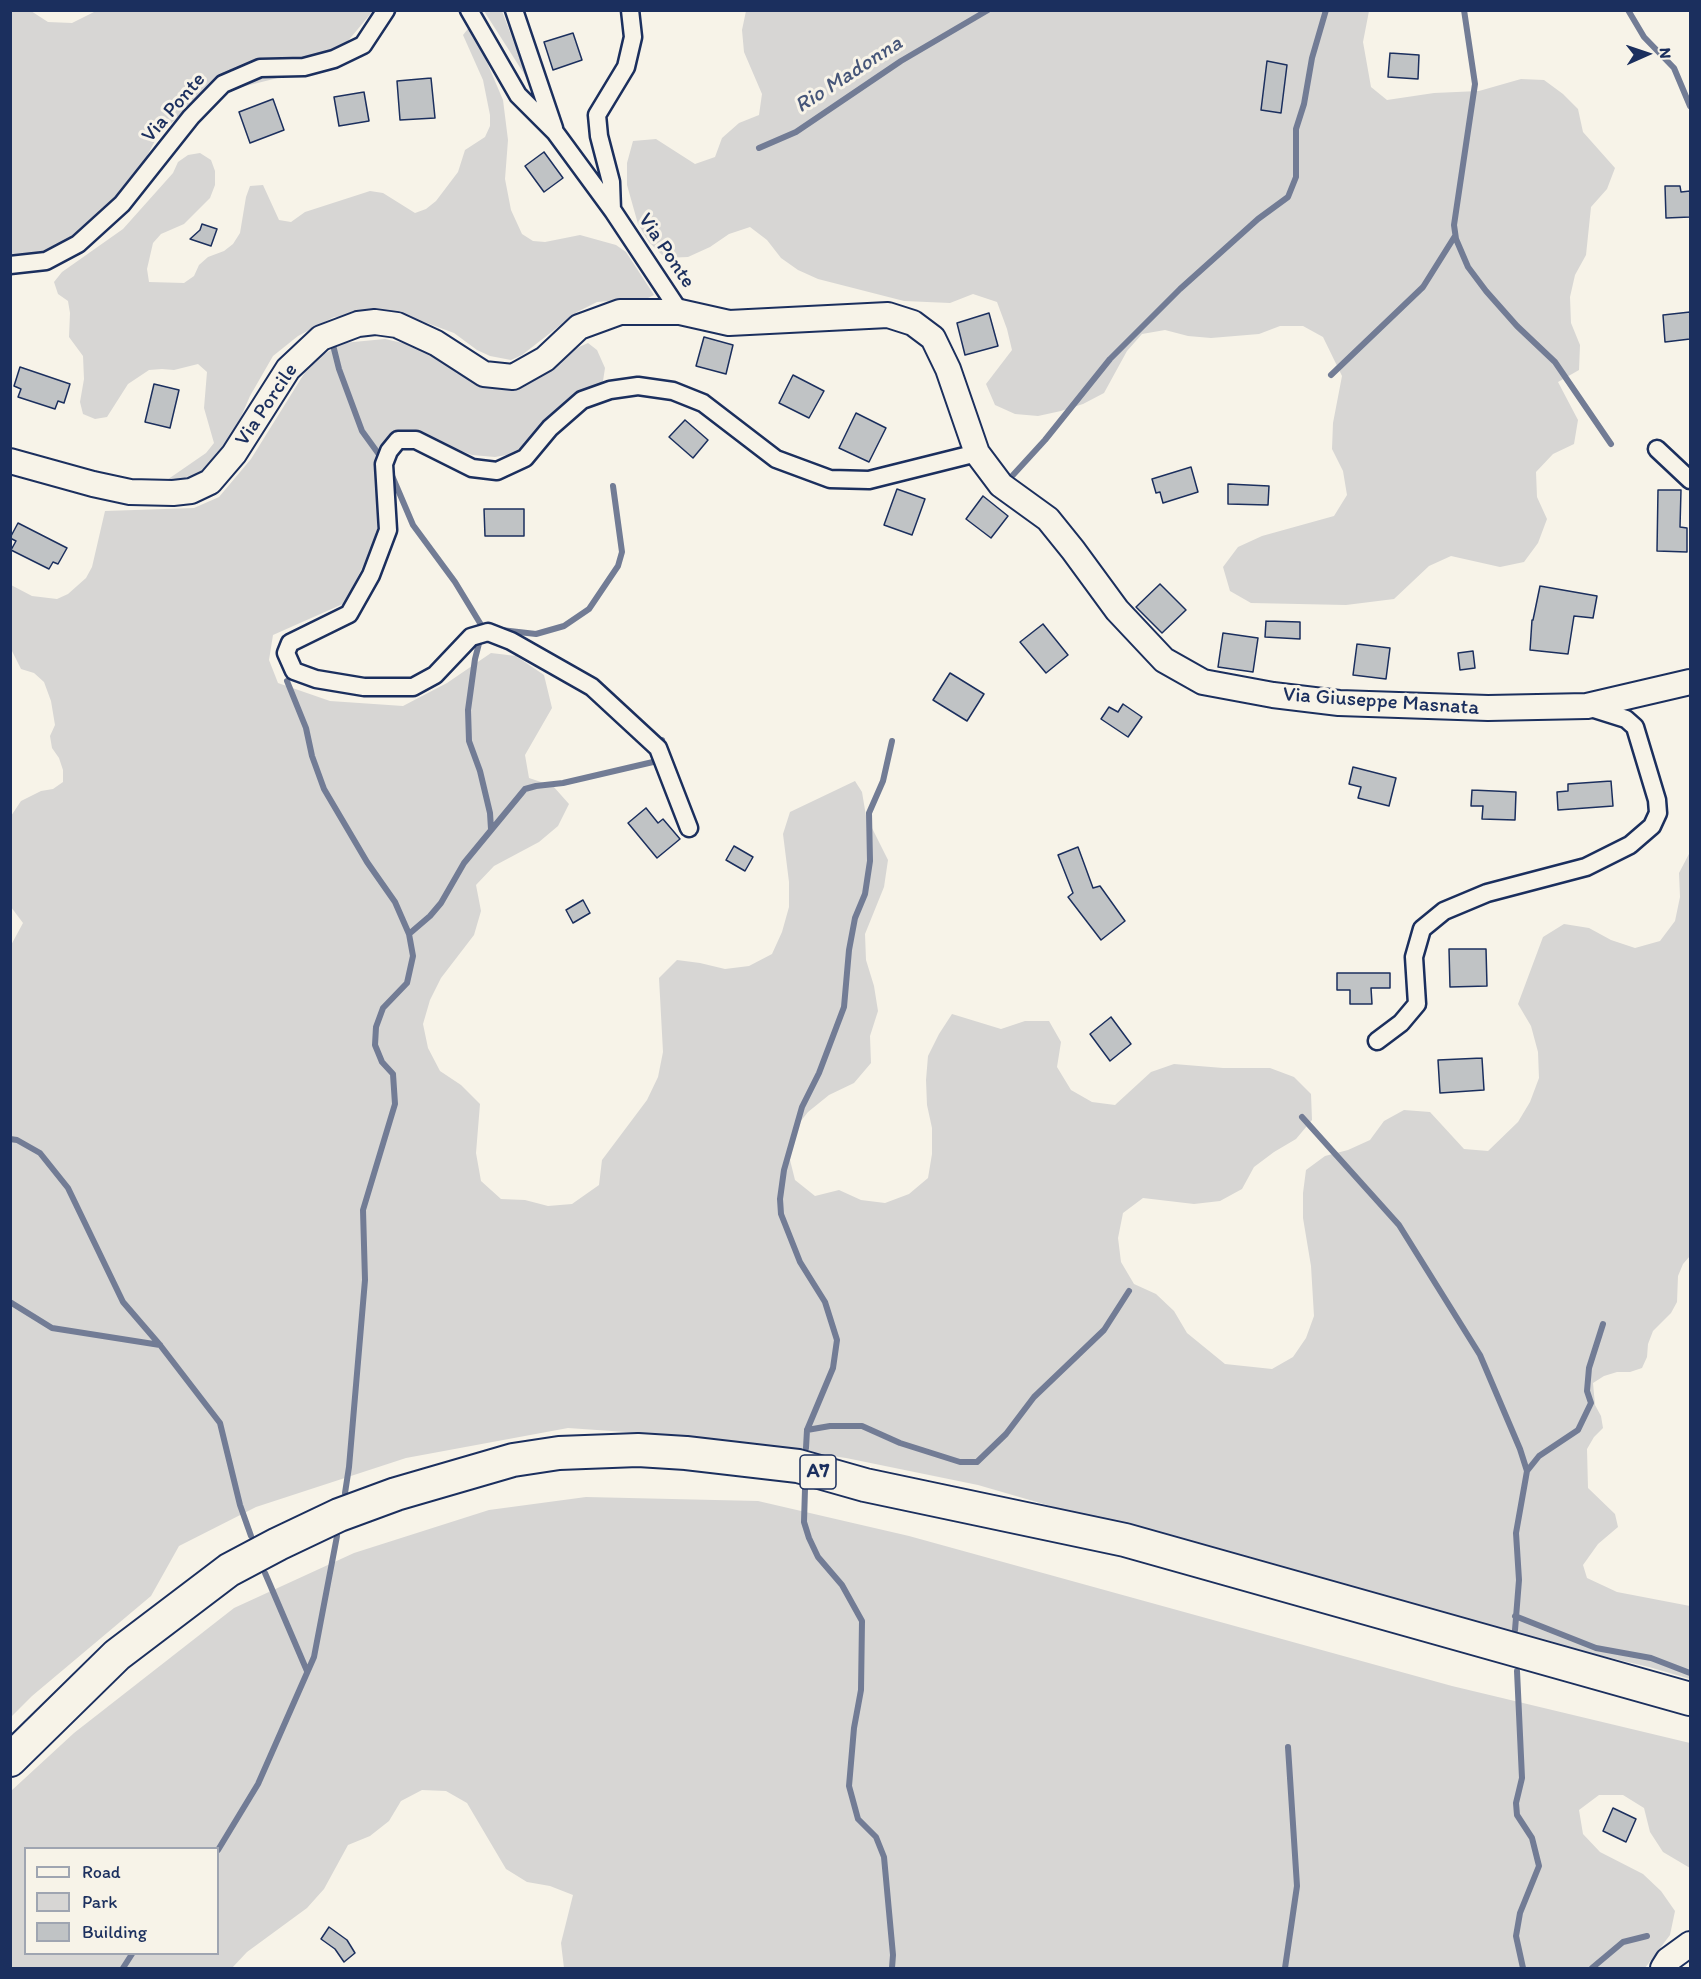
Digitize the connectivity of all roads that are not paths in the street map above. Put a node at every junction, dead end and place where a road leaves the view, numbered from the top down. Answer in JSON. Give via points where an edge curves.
{"nodes":[{"id":1,"x":386,"y":10,"type":"edge"},
{"id":2,"x":469,"y":10,"type":"edge"},
{"id":3,"x":514,"y":10,"type":"edge"},
{"id":4,"x":630,"y":10,"type":"edge"},
{"id":5,"x":555,"y":132,"type":"junction"},
{"id":6,"x":613,"y":211,"type":"junction"},
{"id":7,"x":10,"y":265,"type":"edge"},
{"id":8,"x":680,"y":312,"type":"junction"},
{"id":9,"x":1657,"y":449,"type":"dead end"},
{"id":10,"x":977,"y":453,"type":"junction"},
{"id":11,"x":10,"y":461,"type":"edge"},
{"id":12,"x":1690,"y":480,"type":"edge"},
{"id":13,"x":1690,"y":681,"type":"edge"},
{"id":14,"x":1587,"y":706,"type":"junction"},
{"id":15,"x":689,"y":828,"type":"dead end"},
{"id":16,"x":1377,"y":1041,"type":"dead end"},
{"id":17,"x":1690,"y":1699,"type":"edge"},
{"id":18,"x":10,"y":1760,"type":"edge"},
{"id":19,"x":1690,"y":1944,"type":"edge"},
{"id":20,"x":1663,"y":1968,"type":"edge"}],
"edges":[{"from":1,"to":7,"type":"street","name":"Via Ponte","via":[[363,45],[334,59],[304,67],[260,68],[223,84],[191,117],[122,204],[78,244],[46,261]]},
{"from":2,"to":5,"type":"street","name":"Via Ponte","via":[[518,95]]},
{"from":3,"to":5,"type":"street"},
{"from":4,"to":6,"type":"street","via":[[633,37],[626,67],[597,115]]},
{"from":5,"to":6,"type":"street","name":"Via Ponte"},
{"from":6,"to":8,"type":"street","name":"Via Ponte"},
{"from":8,"to":10,"type":"street","name":"Via Giuseppe Masnata","via":[[729,323],[888,315],[913,323],[933,338]]},
{"from":8,"to":11,"type":"street","name":"Via Porcile","via":[[620,312],[579,327],[545,359],[513,377],[484,374],[397,324],[358,324],[330,334],[288,369],[234,454],[210,482],[191,491],[130,492]]},
{"from":9,"to":12,"type":"street"},
{"from":10,"to":14,"type":"street","name":"Via Giuseppe Masnata","via":[[1001,485],[1048,519],[1117,610],[1164,660],[1203,682],[1339,703],[1488,708]]},
{"from":10,"to":15,"type":"street","via":[[869,480],[830,479],[776,459],[703,403],[673,391],[638,386],[582,400],[550,428],[525,458],[497,471],[472,468],[416,440],[398,440],[389,451],[384,464],[388,530],[371,575],[349,614],[290,643],[286,653],[294,671],[364,687],[413,687],[435,675],[471,637],[488,632],[511,641],[592,687],[658,748]]},
{"from":13,"to":14,"type":"street","name":"Via Giuseppe Masnata"},
{"from":14,"to":16,"type":"street","via":[[1626,719],[1635,727],[1658,800],[1652,826],[1630,845],[1586,867],[1487,893],[1444,911],[1422,929],[1414,957],[1417,1004],[1401,1023]]},
{"from":17,"to":18,"type":"highway","number":"A7","via":[[1125,1540],[865,1485],[798,1466],[638,1450],[513,1460],[396,1494],[278,1544],[229,1570],[117,1655]]},
{"from":19,"to":20,"type":"street"}]}
